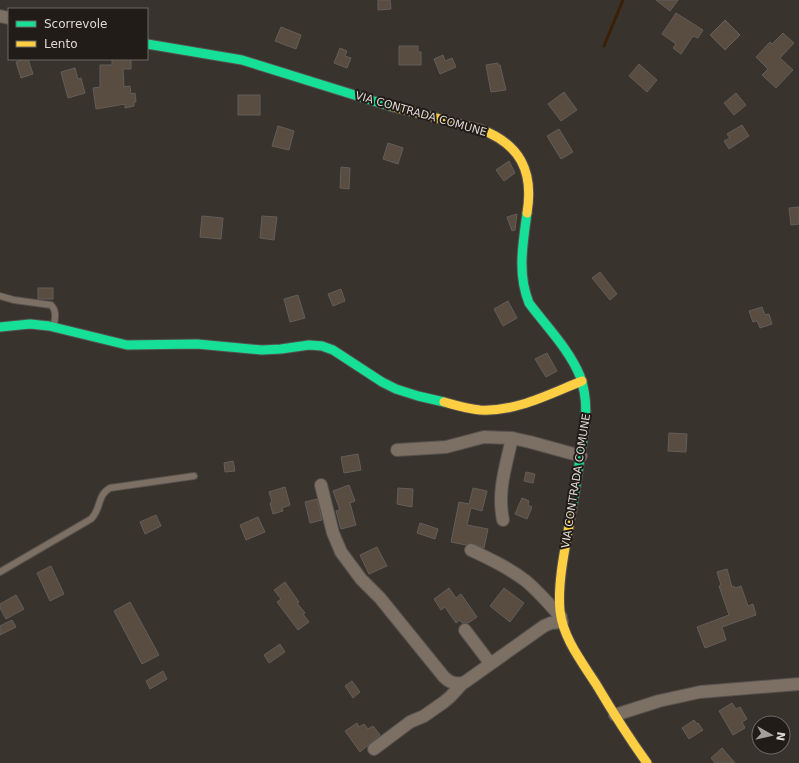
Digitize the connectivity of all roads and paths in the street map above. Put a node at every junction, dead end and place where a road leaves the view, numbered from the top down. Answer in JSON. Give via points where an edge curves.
{"nodes":[{"id":1,"x":148,"y":44,"type":"edge"},
{"id":2,"x":0,"y":296,"type":"edge"},
{"id":3,"x":0,"y":327,"type":"edge"},
{"id":4,"x":54,"y":327,"type":"junction"},
{"id":5,"x":582,"y":381,"type":"junction"},
{"id":6,"x":512,"y":438,"type":"junction"},
{"id":7,"x":396,"y":450,"type":"dead end"},
{"id":8,"x":581,"y":456,"type":"junction"},
{"id":9,"x":194,"y":476,"type":"dead end"},
{"id":10,"x":322,"y":485,"type":"dead end"},
{"id":11,"x":503,"y":520,"type":"dead end"},
{"id":12,"x":471,"y":550,"type":"dead end"},
{"id":13,"x":0,"y":572,"type":"edge"},
{"id":14,"x":561,"y":619,"type":"junction"},
{"id":15,"x":465,"y":630,"type":"dead end"},
{"id":16,"x":490,"y":663,"type":"junction"},
{"id":17,"x":462,"y":684,"type":"junction"},
{"id":18,"x":799,"y":684,"type":"edge"},
{"id":19,"x":615,"y":715,"type":"junction"},
{"id":20,"x":374,"y":749,"type":"dead end"},
{"id":21,"x":647,"y":763,"type":"edge"}],
"edges":[{"from":1,"to":5,"type":"street","name":"VIA CONTRADA COMUNE","via":[[248,62],[406,111],[476,128],[506,142],[520,159],[529,184],[522,273],[525,294],[572,360]]},
{"from":2,"to":4,"type":"lane","via":[[51,305],[56,313]]},
{"from":3,"to":4,"type":"street","via":[[30,324]]},
{"from":4,"to":5,"type":"street","via":[[127,345],[197,344],[262,350],[322,346],[333,350],[396,389],[479,410],[519,406]]},
{"from":5,"to":8,"type":"street","name":"VIA CONTRADA COMUNE","via":[[587,411]]},
{"from":6,"to":7,"type":"street","via":[[484,437],[446,447]]},
{"from":6,"to":8,"type":"street"},
{"from":6,"to":11,"type":"street","via":[[500,493]]},
{"from":8,"to":14,"type":"street","name":"VIA CONTRADA COMUNE","via":[[561,574]]},
{"from":9,"to":13,"type":"lane","via":[[110,488],[102,495],[97,514],[91,519]]},
{"from":10,"to":17,"type":"street","via":[[333,533],[341,552],[447,680]]},
{"from":12,"to":14,"type":"street","via":[[521,577],[541,595]]},
{"from":14,"to":16,"type":"street","via":[[544,626]]},
{"from":14,"to":19,"type":"street","name":"VIA CONTRADA COMUNE","via":[[572,644]]},
{"from":15,"to":16,"type":"street"},
{"from":16,"to":17,"type":"street"},
{"from":17,"to":20,"type":"street","via":[[450,697]]},
{"from":18,"to":19,"type":"street","via":[[692,694]]},
{"from":19,"to":21,"type":"street","name":"VIA CONTRADA COMUNE"}]}
